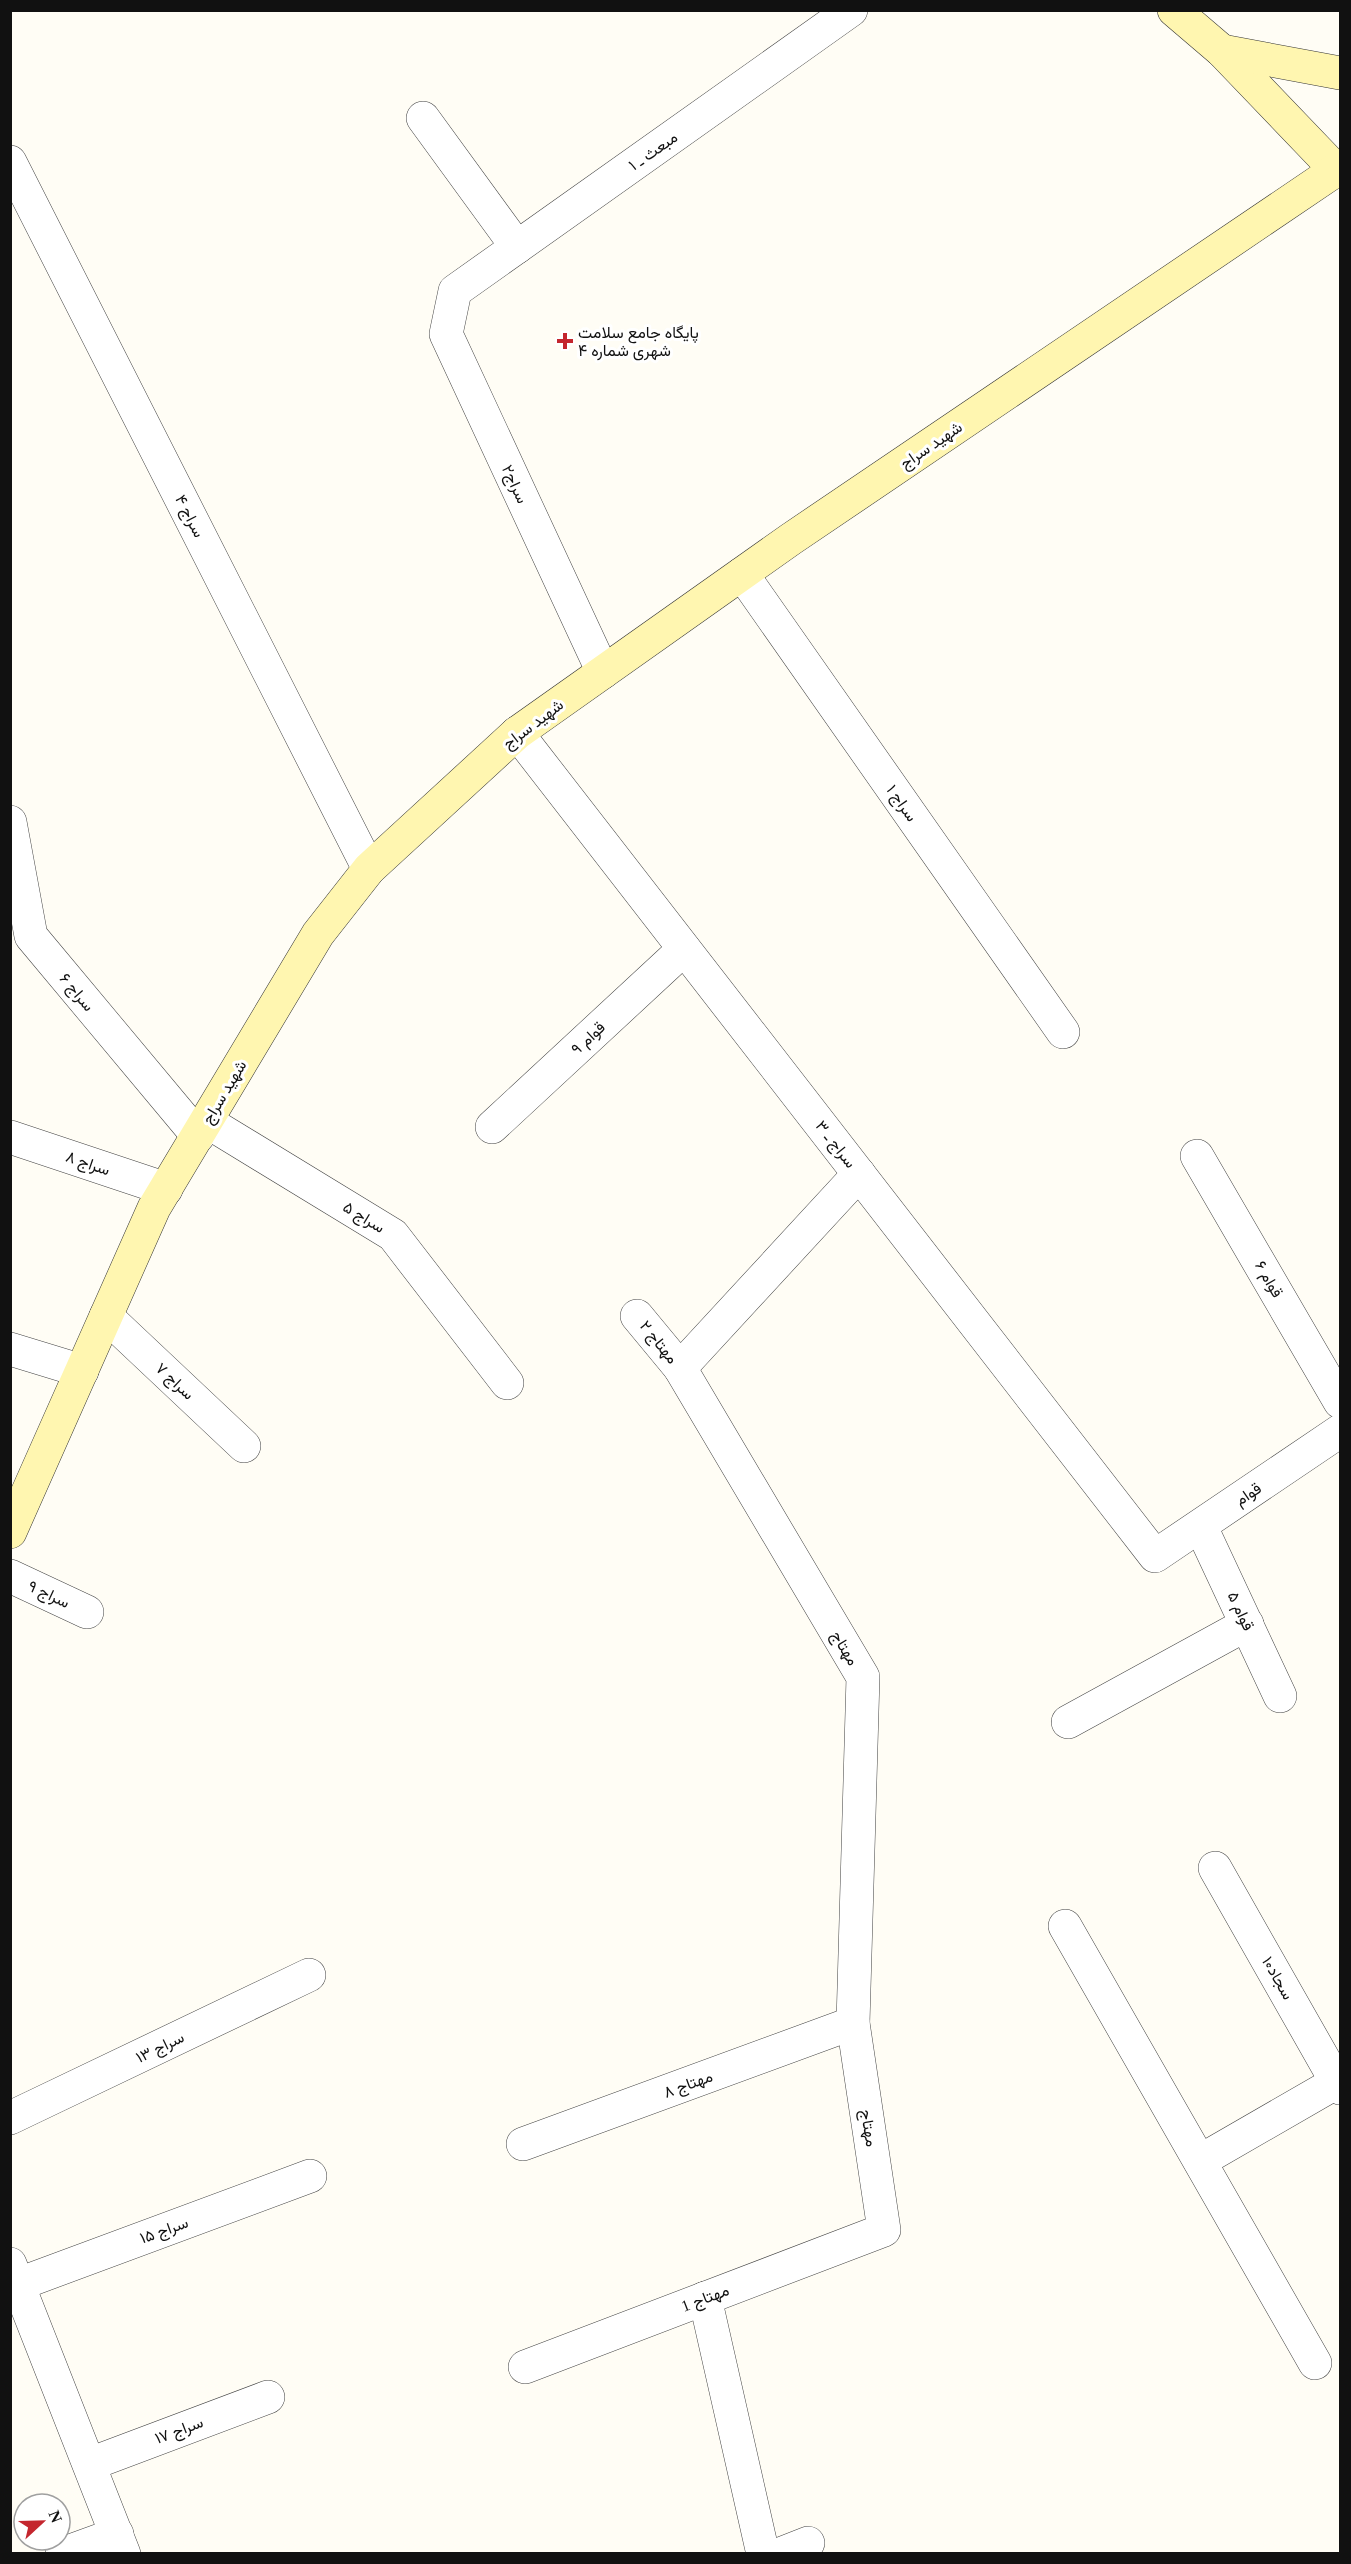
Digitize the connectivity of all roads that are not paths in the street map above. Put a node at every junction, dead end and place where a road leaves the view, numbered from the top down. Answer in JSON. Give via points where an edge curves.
{"nodes":[{"id":1,"x":851,"y":10,"type":"edge"},
{"id":2,"x":1174,"y":10,"type":"edge"},
{"id":3,"x":1222,"y":51,"type":"junction"},
{"id":4,"x":1341,"y":73,"type":"edge"},
{"id":5,"x":423,"y":118,"type":"dead end"},
{"id":6,"x":10,"y":162,"type":"edge"},
{"id":7,"x":1338,"y":171,"type":"edge"},
{"id":8,"x":517,"y":247,"type":"junction"},
{"id":9,"x":455,"y":291,"type":"joint"},
{"id":10,"x":742,"y":574,"type":"junction"},
{"id":11,"x":603,"y":672,"type":"junction"},
{"id":12,"x":517,"y":733,"type":"junction"},
{"id":13,"x":10,"y":822,"type":"edge"},
{"id":14,"x":369,"y":869,"type":"junction"},
{"id":15,"x":684,"y":949,"type":"junction"},
{"id":16,"x":1063,"y":1032,"type":"dead end"},
{"id":17,"x":492,"y":1127,"type":"dead end"},
{"id":18,"x":202,"y":1129,"type":"junction"},
{"id":19,"x":10,"y":1137,"type":"edge"},
{"id":20,"x":1197,"y":1156,"type":"dead end"},
{"id":21,"x":859,"y":1174,"type":"junction"},
{"id":22,"x":166,"y":1189,"type":"junction"},
{"id":23,"x":106,"y":1316,"type":"junction"},
{"id":24,"x":638,"y":1316,"type":"dead end"},
{"id":25,"x":10,"y":1349,"type":"edge"},
{"id":26,"x":680,"y":1368,"type":"junction"},
{"id":27,"x":82,"y":1371,"type":"junction"},
{"id":28,"x":507,"y":1383,"type":"dead end"},
{"id":29,"x":1341,"y":1402,"type":"edge"},
{"id":30,"x":1341,"y":1431,"type":"edge"},
{"id":31,"x":244,"y":1446,"type":"dead end"},
{"id":32,"x":1201,"y":1527,"type":"junction"},
{"id":33,"x":10,"y":1532,"type":"edge"},
{"id":34,"x":1155,"y":1556,"type":"joint"},
{"id":35,"x":10,"y":1576,"type":"edge"},
{"id":36,"x":87,"y":1612,"type":"dead end"},
{"id":37,"x":1247,"y":1624,"type":"junction"},
{"id":38,"x":1280,"y":1696,"type":"dead end"},
{"id":39,"x":1068,"y":1722,"type":"dead end"},
{"id":40,"x":1215,"y":1868,"type":"dead end"},
{"id":41,"x":1065,"y":1926,"type":"dead end"},
{"id":42,"x":309,"y":1975,"type":"dead end"},
{"id":43,"x":853,"y":2023,"type":"junction"},
{"id":44,"x":1339,"y":2085,"type":"edge"},
{"id":45,"x":10,"y":2118,"type":"edge"},
{"id":46,"x":523,"y":2144,"type":"dead end"},
{"id":47,"x":1200,"y":2161,"type":"junction"},
{"id":48,"x":310,"y":2176,"type":"dead end"},
{"id":49,"x":884,"y":2230,"type":"joint"},
{"id":50,"x":15,"y":2274,"type":"edge"},
{"id":51,"x":705,"y":2298,"type":"junction"},
{"id":52,"x":1315,"y":2363,"type":"dead end"},
{"id":53,"x":525,"y":2367,"type":"dead end"},
{"id":54,"x":268,"y":2397,"type":"dead end"},
{"id":55,"x":90,"y":2464,"type":"junction"},
{"id":56,"x":120,"y":2544,"type":"edge"},
{"id":57,"x":62,"y":2553,"type":"edge"},
{"id":58,"x":763,"y":2553,"type":"edge"}],
"edges":[{"from":1,"to":8,"type":"street","name":"مبعث ـ ۱"},
{"from":2,"to":3,"type":"street"},
{"from":3,"to":4,"type":"street"},
{"from":3,"to":7,"type":"street"},
{"from":5,"to":8,"type":"street"},
{"from":6,"to":14,"type":"street","name":"سراج ۴"},
{"from":7,"to":10,"type":"street","name":"شهید سراج"},
{"from":8,"to":9,"type":"street","name":"مبعث ـ ۱"},
{"from":9,"to":11,"type":"street","name":"سراج۲","via":[[447,334]]},
{"from":10,"to":11,"type":"street","name":"شهید سراج"},
{"from":10,"to":16,"type":"street","name":"سراج ۱"},
{"from":11,"to":12,"type":"street","name":"شهید سراج"},
{"from":12,"to":14,"type":"street","name":"شهید سراج"},
{"from":12,"to":15,"type":"street","name":"سراج ـ ۳"},
{"from":13,"to":18,"type":"street","name":"سراج ۶","via":[[31,936]]},
{"from":14,"to":18,"type":"street","name":"شهید سراج","via":[[318,934]]},
{"from":15,"to":17,"type":"street","name":"قوام ۹"},
{"from":15,"to":21,"type":"street","name":"سراج ـ ۳"},
{"from":18,"to":22,"type":"street","name":"شهید سراج"},
{"from":18,"to":28,"type":"street","name":"سراج ۵","via":[[393,1234]]},
{"from":19,"to":22,"type":"street","name":"سراج ۸"},
{"from":20,"to":29,"type":"street","name":"قوام ۶"},
{"from":21,"to":26,"type":"street"},
{"from":21,"to":34,"type":"street","name":"سراج ـ ۳"},
{"from":22,"to":23,"type":"street","name":"شهید سراج"},
{"from":23,"to":27,"type":"street","name":"شهید سراج"},
{"from":23,"to":31,"type":"street","name":"سراج ۷"},
{"from":24,"to":26,"type":"street","name":"مهتاج ۲"},
{"from":25,"to":27,"type":"street"},
{"from":26,"to":43,"type":"street","name":"مهتاج","via":[[863,1677]]},
{"from":27,"to":33,"type":"street","name":"شهید سراج"},
{"from":30,"to":32,"type":"street","name":"قوام"},
{"from":32,"to":34,"type":"street","name":"قوام"},
{"from":32,"to":37,"type":"street","name":"قوام ۵"},
{"from":35,"to":36,"type":"street","name":"سراج ۹"},
{"from":37,"to":38,"type":"street","name":"قوام ۵"},
{"from":37,"to":39,"type":"street"},
{"from":40,"to":44,"type":"street","name":"سجاد۱۰"},
{"from":41,"to":47,"type":"street"},
{"from":42,"to":45,"type":"street","name":"سراج ۱۳"},
{"from":43,"to":46,"type":"street","name":"مهتاج ۸"},
{"from":43,"to":49,"type":"street","name":"مهتاج"},
{"from":44,"to":47,"type":"street"},
{"from":47,"to":52,"type":"street"},
{"from":48,"to":50,"type":"street","name":"سراج ۱۵"},
{"from":49,"to":51,"type":"street","name":"مهتاج 1"},
{"from":50,"to":55,"type":"street"},
{"from":51,"to":53,"type":"street","name":"مهتاج 1"},
{"from":51,"to":58,"type":"street"},
{"from":54,"to":55,"type":"street","name":"سراج ۱۷"},
{"from":55,"to":56,"type":"street"},
{"from":56,"to":57,"type":"street"}]}
